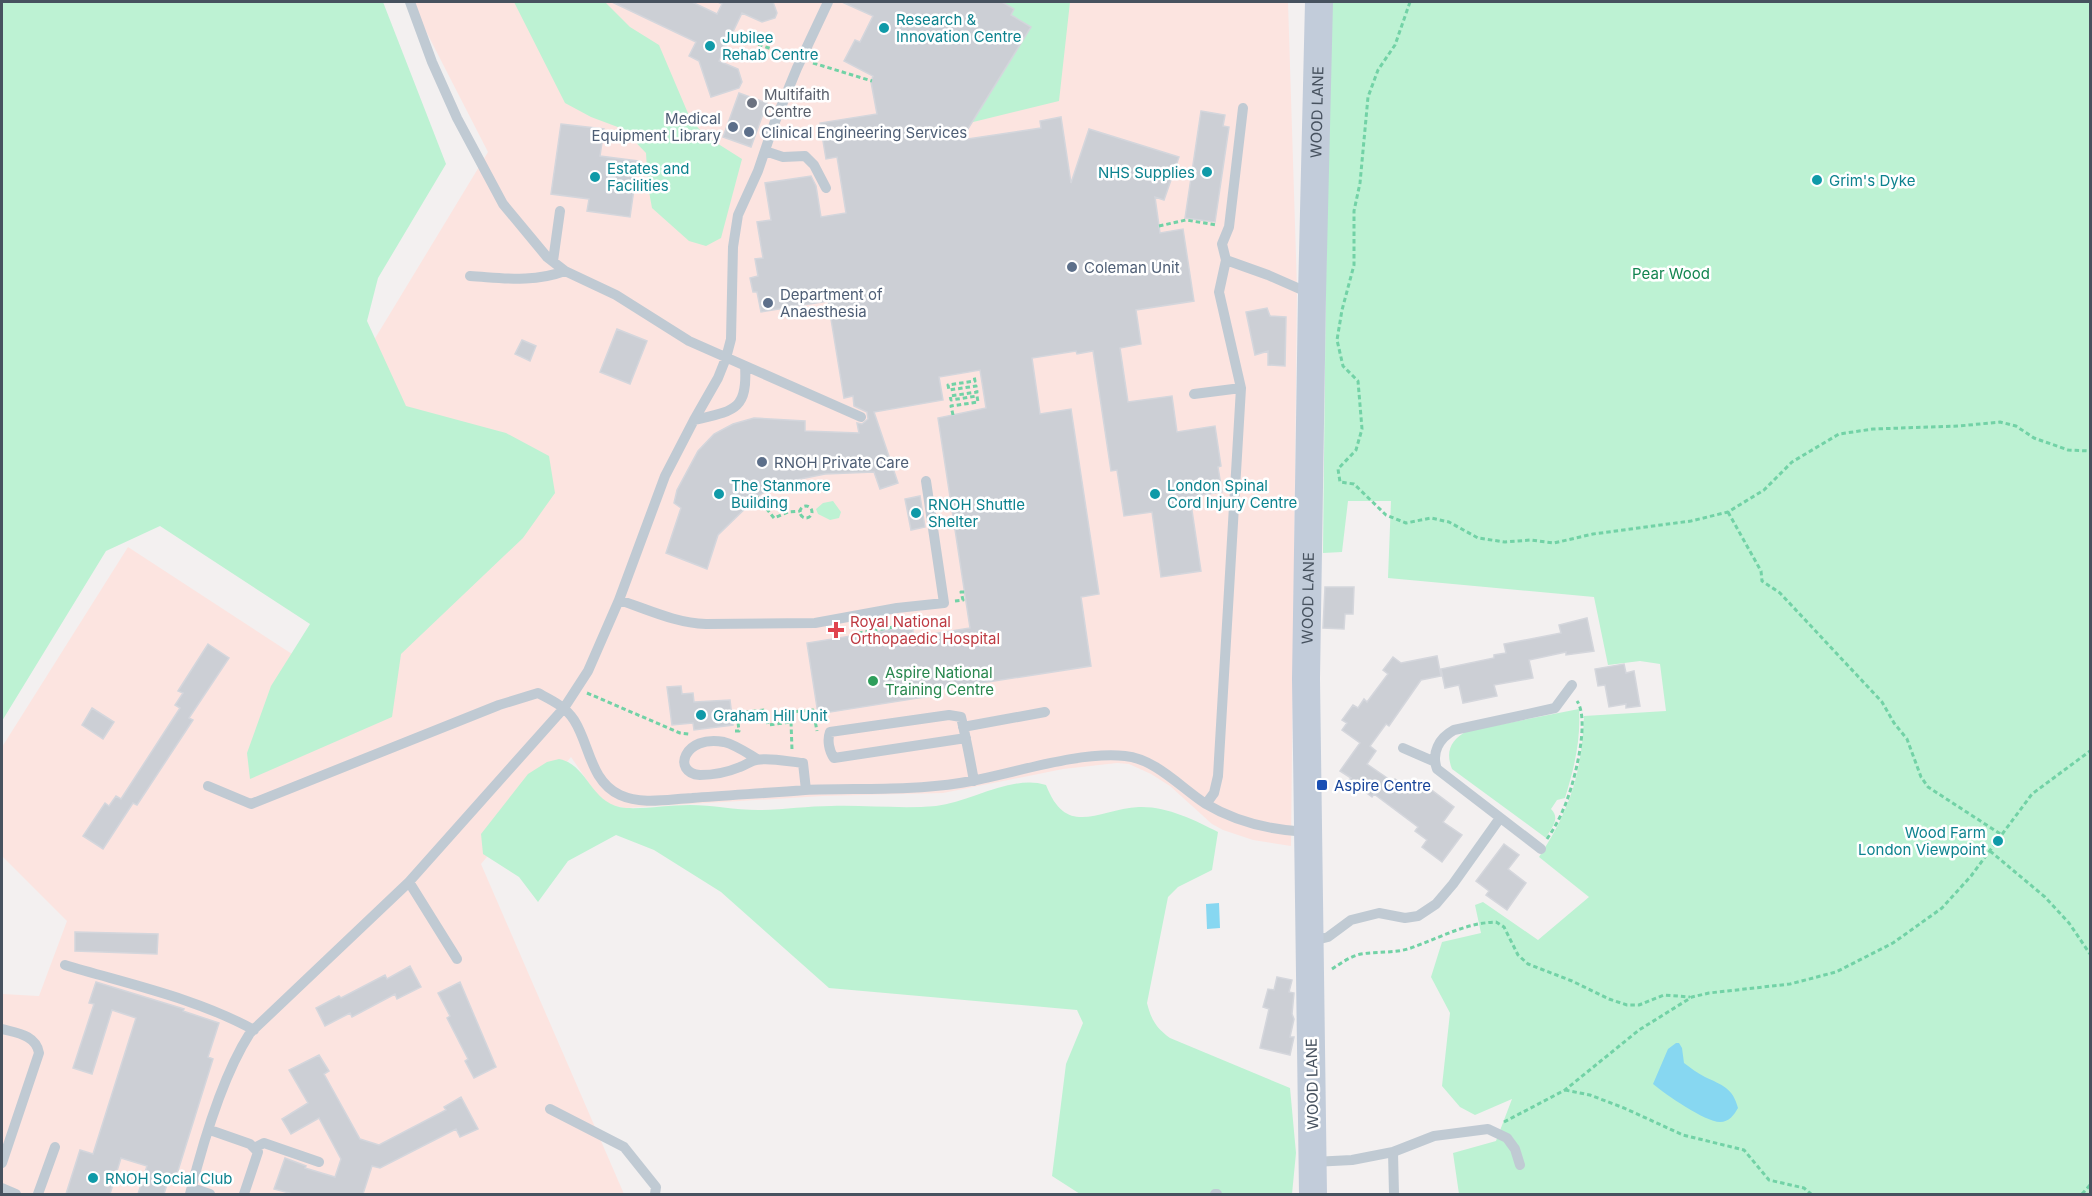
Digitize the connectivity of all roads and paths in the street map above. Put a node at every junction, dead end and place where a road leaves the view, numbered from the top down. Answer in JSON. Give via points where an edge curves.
{"nodes":[{"id":1,"x":410,"y":2,"type":"edge"},
{"id":2,"x":828,"y":2,"type":"edge"},
{"id":3,"x":1319,"y":2,"type":"edge"},
{"id":4,"x":1410,"y":2,"type":"edge"},
{"id":5,"x":737,"y":37,"type":"dead end"},
{"id":6,"x":789,"y":55,"type":"dead end"},
{"id":7,"x":810,"y":62,"type":"dead end"},
{"id":8,"x":872,"y":81,"type":"dead end"},
{"id":9,"x":1243,"y":108,"type":"dead end"},
{"id":10,"x":765,"y":151,"type":"junction"},
{"id":11,"x":826,"y":188,"type":"dead end"},
{"id":12,"x":560,"y":212,"type":"dead end"},
{"id":13,"x":1159,"y":226,"type":"dead end"},
{"id":14,"x":1229,"y":227,"type":"junction"},
{"id":15,"x":1226,"y":260,"type":"junction"},
{"id":16,"x":553,"y":261,"type":"junction"},
{"id":17,"x":565,"y":271,"type":"junction"},
{"id":18,"x":470,"y":276,"type":"dead end"},
{"id":19,"x":1312,"y":295,"type":"junction"},
{"id":20,"x":726,"y":358,"type":"junction"},
{"id":21,"x":744,"y":366,"type":"junction"},
{"id":22,"x":974,"y":376,"type":"dead end"},
{"id":23,"x":1241,"y":388,"type":"junction"},
{"id":24,"x":1194,"y":394,"type":"dead end"},
{"id":25,"x":953,"y":415,"type":"dead end"},
{"id":26,"x":861,"y":417,"type":"dead end"},
{"id":27,"x":1985,"y":418,"type":"dead end"},
{"id":28,"x":694,"y":420,"type":"junction"},
{"id":29,"x":1985,"y":423,"type":"junction"},
{"id":30,"x":2091,"y":452,"type":"edge"},
{"id":31,"x":926,"y":481,"type":"dead end"},
{"id":32,"x":757,"y":497,"type":"dead end"},
{"id":33,"x":800,"y":511,"type":"dead end"},
{"id":34,"x":1728,"y":512,"type":"junction"},
{"id":35,"x":619,"y":600,"type":"junction"},
{"id":36,"x":909,"y":618,"type":"dead end"},
{"id":37,"x":854,"y":636,"type":"dead end"},
{"id":38,"x":1569,"y":689,"type":"joint"},
{"id":39,"x":590,"y":694,"type":"dead end"},
{"id":40,"x":564,"y":708,"type":"junction"},
{"id":41,"x":1044,"y":712,"type":"dead end"},
{"id":42,"x":791,"y":722,"type":"junction"},
{"id":43,"x":963,"y":727,"type":"junction"},
{"id":44,"x":728,"y":732,"type":"dead end"},
{"id":45,"x":817,"y":732,"type":"dead end"},
{"id":46,"x":693,"y":734,"type":"dead end"},
{"id":47,"x":1403,"y":748,"type":"dead end"},
{"id":48,"x":2091,"y":751,"type":"edge"},
{"id":49,"x":793,"y":757,"type":"dead end"},
{"id":50,"x":757,"y":759,"type":"junction"},
{"id":51,"x":1433,"y":761,"type":"junction"},
{"id":52,"x":974,"y":781,"type":"junction"},
{"id":53,"x":208,"y":786,"type":"dead end"},
{"id":54,"x":806,"y":790,"type":"junction"},
{"id":55,"x":1206,"y":804,"type":"junction"},
{"id":56,"x":1500,"y":818,"type":"junction"},
{"id":57,"x":1308,"y":832,"type":"junction"},
{"id":58,"x":2002,"y":836,"type":"junction"},
{"id":59,"x":1541,"y":849,"type":"joint"},
{"id":60,"x":1990,"y":851,"type":"junction"},
{"id":61,"x":409,"y":882,"type":"junction"},
{"id":62,"x":1309,"y":941,"type":"junction"},
{"id":63,"x":2091,"y":954,"type":"edge"},
{"id":64,"x":457,"y":959,"type":"dead end"},
{"id":65,"x":65,"y":965,"type":"dead end"},
{"id":66,"x":1311,"y":975,"type":"junction"},
{"id":67,"x":1692,"y":997,"type":"junction"},
{"id":68,"x":2,"y":1029,"type":"edge"},
{"id":69,"x":254,"y":1030,"type":"junction"},
{"id":70,"x":1565,"y":1090,"type":"junction"},
{"id":71,"x":550,"y":1109,"type":"dead end"},
{"id":72,"x":1488,"y":1129,"type":"junction"},
{"id":73,"x":210,"y":1130,"type":"junction"},
{"id":74,"x":55,"y":1147,"type":"dead end"},
{"id":75,"x":255,"y":1148,"type":"junction"},
{"id":76,"x":1393,"y":1152,"type":"junction"},
{"id":77,"x":319,"y":1162,"type":"dead end"},
{"id":78,"x":1313,"y":1162,"type":"junction"},
{"id":79,"x":2,"y":1163,"type":"edge"},
{"id":80,"x":1520,"y":1165,"type":"dead end"},
{"id":81,"x":2091,"y":1185,"type":"edge"},
{"id":82,"x":2,"y":1188,"type":"edge"},
{"id":83,"x":191,"y":1191,"type":"edge"},
{"id":84,"x":16,"y":1194,"type":"edge"},
{"id":85,"x":38,"y":1194,"type":"edge"},
{"id":86,"x":210,"y":1194,"type":"edge"},
{"id":87,"x":244,"y":1194,"type":"edge"},
{"id":88,"x":655,"y":1194,"type":"edge"},
{"id":89,"x":1313,"y":1194,"type":"edge"},
{"id":90,"x":1394,"y":1194,"type":"edge"},
{"id":91,"x":1811,"y":1194,"type":"edge"},
{"id":92,"x":2082,"y":1194,"type":"edge"}],
"edges":[{"from":1,"to":16,"type":"lane","via":[[457,118],[503,204]]},
{"from":2,"to":10,"type":"lane"},
{"from":3,"to":19,"type":"street","name":"WOOD LANE"},
{"from":4,"to":34,"type":"path","via":[[1395,45],[1378,70],[1368,97],[1362,173],[1354,211],[1354,266],[1338,340],[1343,366],[1358,381],[1362,429],[1356,450],[1338,469],[1340,482],[1354,484],[1386,515],[1406,523],[1431,518],[1449,522],[1478,538],[1505,542],[1554,543]]},
{"from":5,"to":6,"type":"path"},
{"from":7,"to":8,"type":"path"},
{"from":9,"to":14,"type":"lane"},
{"from":10,"to":11,"type":"lane","via":[[783,157],[805,156]]},
{"from":10,"to":20,"type":"lane","via":[[734,229],[731,339]]},
{"from":12,"to":16,"type":"lane"},
{"from":13,"to":14,"type":"path","via":[[1186,220]]},
{"from":14,"to":15,"type":"lane","via":[[1222,244]]},
{"from":15,"to":19,"type":"lane"},
{"from":15,"to":23,"type":"lane","via":[[1219,292]]},
{"from":16,"to":17,"type":"lane"},
{"from":17,"to":18,"type":"lane","via":[[524,280]]},
{"from":17,"to":20,"type":"lane","via":[[616,295],[689,341]]},
{"from":19,"to":57,"type":"street","name":"WOOD LANE","via":[[1306,679]]},
{"from":20,"to":21,"type":"lane"},
{"from":20,"to":28,"type":"lane"},
{"from":21,"to":26,"type":"lane"},
{"from":21,"to":28,"type":"lane","via":[[744,394],[739,404]]},
{"from":22,"to":25,"type":"path","via":[[975,381],[948,385],[949,390],[976,386],[977,392],[950,396],[951,400],[977,396],[978,402],[951,406]]},
{"from":23,"to":24,"type":"lane"},
{"from":23,"to":55,"type":"lane","via":[[1218,776]]},
{"from":27,"to":29,"type":"path"},
{"from":28,"to":35,"type":"lane","via":[[665,476]]},
{"from":29,"to":30,"type":"path","via":[[2016,426],[2034,438],[2068,450]]},
{"from":29,"to":34,"type":"path","via":[[1873,429],[1839,435],[1792,462],[1764,490]]},
{"from":31,"to":35,"type":"lane","via":[[944,603],[815,623],[705,624],[670,618]]},
{"from":32,"to":33,"type":"path","via":[[774,518]]},
{"from":34,"to":58,"type":"path","via":[[1761,571],[1762,581],[1780,593],[1882,702],[1907,739],[1928,787]]},
{"from":35,"to":40,"type":"lane","via":[[588,671]]},
{"from":36,"to":37,"type":"path","via":[[911,624]]},
{"from":38,"to":51,"type":"lane","via":[[1555,708],[1445,734]]},
{"from":38,"to":59,"type":"path","via":[[1582,714],[1579,758],[1564,809]]},
{"from":39,"to":46,"type":"path","via":[[680,733]]},
{"from":40,"to":53,"type":"lane","via":[[538,693],[251,804]]},
{"from":40,"to":54,"type":"lane","via":[[574,720],[601,780],[612,791],[630,799]]},
{"from":40,"to":61,"type":"lane"},
{"from":41,"to":43,"type":"lane"},
{"from":42,"to":44,"type":"path","via":[[768,725],[765,710],[736,714],[739,731]]},
{"from":42,"to":45,"type":"path","via":[[790,712],[813,710]]},
{"from":42,"to":49,"type":"path"},
{"from":43,"to":43,"type":"lane","via":[[845,757],[834,758],[830,753],[830,732],[949,715]]},
{"from":43,"to":52,"type":"lane"},
{"from":47,"to":51,"type":"lane"},
{"from":48,"to":58,"type":"path","via":[[2032,794]]},
{"from":50,"to":50,"type":"lane","via":[[713,774],[697,775],[684,765],[690,747],[709,741],[731,744]]},
{"from":50,"to":54,"type":"lane","via":[[803,763]]},
{"from":51,"to":56,"type":"lane","via":[[1437,769]]},
{"from":52,"to":54,"type":"lane","via":[[897,789]]},
{"from":52,"to":55,"type":"lane","via":[[1093,756],[1129,756],[1163,772]]},
{"from":55,"to":57,"type":"lane","via":[[1241,821]]},
{"from":56,"to":59,"type":"lane"},
{"from":56,"to":62,"type":"lane","via":[[1436,904],[1405,918],[1379,914],[1352,920],[1328,937]]},
{"from":57,"to":62,"type":"street","name":"WOOD LANE"},
{"from":58,"to":60,"type":"path"},
{"from":60,"to":63,"type":"path","via":[[2045,897]]},
{"from":60,"to":67,"type":"path","via":[[1942,908],[1893,943],[1836,972],[1790,984]]},
{"from":61,"to":64,"type":"lane"},
{"from":61,"to":69,"type":"lane"},
{"from":62,"to":66,"type":"street","name":"WOOD LANE"},
{"from":65,"to":69,"type":"lane","via":[[184,1001]]},
{"from":66,"to":67,"type":"path","via":[[1361,954],[1394,953],[1475,924],[1496,922],[1504,927],[1518,955],[1528,964],[1609,999],[1639,1005],[1664,995]]},
{"from":66,"to":78,"type":"street","name":"WOOD LANE"},
{"from":67,"to":70,"type":"path","via":[[1639,1030]]},
{"from":68,"to":79,"type":"lane","via":[[33,1039],[39,1053]]},
{"from":69,"to":73,"type":"lane","via":[[237,1054]]},
{"from":70,"to":72,"type":"path"},
{"from":70,"to":91,"type":"path","via":[[1590,1095],[1683,1135],[1744,1150],[1769,1180],[1804,1188]]},
{"from":71,"to":88,"type":"lane","via":[[624,1148],[656,1186]]},
{"from":72,"to":76,"type":"lane","via":[[1434,1136]]},
{"from":72,"to":80,"type":"lane","via":[[1507,1138]]},
{"from":73,"to":75,"type":"lane"},
{"from":73,"to":83,"type":"lane"},
{"from":74,"to":85,"type":"lane"},
{"from":75,"to":77,"type":"lane","via":[[264,1143]]},
{"from":75,"to":87,"type":"lane","via":[[258,1152]]},
{"from":76,"to":78,"type":"lane"},
{"from":76,"to":90,"type":"lane"},
{"from":78,"to":89,"type":"street","name":"WOOD LANE"},
{"from":81,"to":92,"type":"path"},
{"from":82,"to":84,"type":"lane"},
{"from":83,"to":86,"type":"lane"}]}
